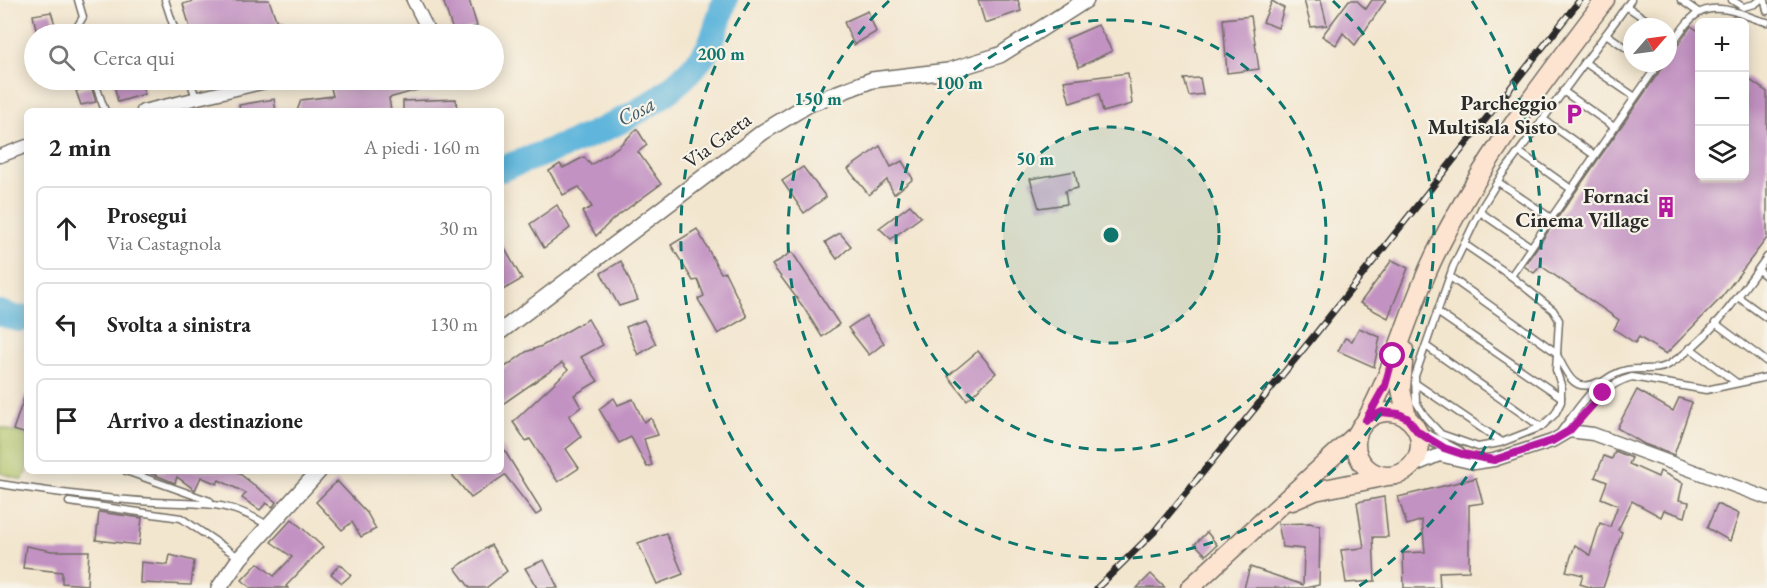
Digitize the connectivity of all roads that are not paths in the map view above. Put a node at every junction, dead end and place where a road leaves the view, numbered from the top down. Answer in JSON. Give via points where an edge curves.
{"nodes":[{"id":1,"x":78,"y":0,"type":"edge"},
{"id":2,"x":165,"y":0,"type":"edge"},
{"id":3,"x":413,"y":0,"type":"edge"},
{"id":4,"x":1086,"y":0,"type":"edge"},
{"id":5,"x":1605,"y":0,"type":"edge"},
{"id":6,"x":1681,"y":0,"type":"edge"},
{"id":7,"x":1732,"y":0,"type":"edge"},
{"id":8,"x":1760,"y":0,"type":"edge"},
{"id":9,"x":1765,"y":0,"type":"edge"},
{"id":10,"x":1628,"y":3,"type":"edge"},
{"id":11,"x":1743,"y":7,"type":"junction"},
{"id":12,"x":1767,"y":10,"type":"edge"},
{"id":13,"x":1698,"y":12,"type":"junction"},
{"id":14,"x":1646,"y":18,"type":"edge"},
{"id":15,"x":1766,"y":22,"type":"edge"},
{"id":16,"x":79,"y":24,"type":"edge"},
{"id":17,"x":173,"y":24,"type":"edge"},
{"id":18,"x":425,"y":24,"type":"edge"},
{"id":19,"x":1605,"y":34,"type":"junction"},
{"id":20,"x":1677,"y":37,"type":"edge"},
{"id":21,"x":1623,"y":46,"type":"edge"},
{"id":22,"x":1584,"y":63,"type":"junction"},
{"id":23,"x":1653,"y":72,"type":"edge"},
{"id":24,"x":98,"y":90,"type":"edge"},
{"id":25,"x":193,"y":90,"type":"edge"},
{"id":26,"x":231,"y":90,"type":"edge"},
{"id":27,"x":1563,"y":91,"type":"junction"},
{"id":28,"x":1635,"y":97,"type":"junction"},
{"id":29,"x":196,"y":98,"type":"junction"},
{"id":30,"x":104,"y":108,"type":"edge"},
{"id":31,"x":155,"y":108,"type":"edge"},
{"id":32,"x":1543,"y":119,"type":"junction"},
{"id":33,"x":1614,"y":127,"type":"junction"},
{"id":34,"x":24,"y":147,"type":"edge"},
{"id":35,"x":1519,"y":152,"type":"junction"},
{"id":36,"x":1594,"y":155,"type":"junction"},
{"id":37,"x":0,"y":156,"type":"edge"},
{"id":38,"x":1498,"y":182,"type":"junction"},
{"id":39,"x":1571,"y":189,"type":"junction"},
{"id":40,"x":1480,"y":212,"type":"junction"},
{"id":41,"x":1551,"y":218,"type":"junction"},
{"id":42,"x":1464,"y":244,"type":"junction"},
{"id":43,"x":1531,"y":247,"type":"junction"},
{"id":44,"x":1767,"y":257,"type":"edge"},
{"id":45,"x":1758,"y":270,"type":"junction"},
{"id":46,"x":1511,"y":276,"type":"junction"},
{"id":47,"x":1450,"y":277,"type":"junction"},
{"id":48,"x":1767,"y":277,"type":"edge"},
{"id":49,"x":1738,"y":297,"type":"junction"},
{"id":50,"x":1437,"y":312,"type":"junction"},
{"id":51,"x":1767,"y":318,"type":"edge"},
{"id":52,"x":1715,"y":323,"type":"junction"},
{"id":53,"x":504,"y":329,"type":"edge"},
{"id":54,"x":1405,"y":330,"type":"junction"},
{"id":55,"x":1426,"y":346,"type":"junction"},
{"id":56,"x":1690,"y":348,"type":"junction"},
{"id":57,"x":1557,"y":354,"type":"junction"},
{"id":58,"x":1767,"y":362,"type":"edge"},
{"id":59,"x":1611,"y":376,"type":"junction"},
{"id":60,"x":1767,"y":377,"type":"edge"},
{"id":61,"x":1415,"y":383,"type":"junction"},
{"id":62,"x":1737,"y":383,"type":"junction"},
{"id":63,"x":1561,"y":397,"type":"junction"},
{"id":64,"x":1412,"y":425,"type":"junction"},
{"id":65,"x":1361,"y":427,"type":"junction"},
{"id":66,"x":1541,"y":427,"type":"junction"},
{"id":67,"x":1569,"y":431,"type":"junction"},
{"id":68,"x":1556,"y":439,"type":"junction"},
{"id":69,"x":1502,"y":442,"type":"junction"},
{"id":70,"x":1494,"y":460,"type":"junction"},
{"id":71,"x":1411,"y":467,"type":"junction"},
{"id":72,"x":134,"y":474,"type":"edge"},
{"id":73,"x":316,"y":474,"type":"edge"},
{"id":74,"x":1383,"y":477,"type":"junction"},
{"id":75,"x":0,"y":484,"type":"edge"},
{"id":76,"x":1767,"y":498,"type":"edge"},
{"id":77,"x":69,"y":502,"type":"dead end"},
{"id":78,"x":214,"y":503,"type":"junction"},
{"id":79,"x":1274,"y":509,"type":"junction"},
{"id":80,"x":270,"y":526,"type":"junction"},
{"id":81,"x":240,"y":558,"type":"junction"},
{"id":82,"x":219,"y":588,"type":"edge"},
{"id":83,"x":1190,"y":588,"type":"edge"}],
"edges":[{"from":1,"to":16,"type":"lane","via":[[83,17]]},
{"from":2,"to":17,"type":"lane"},
{"from":3,"to":18,"type":"street"},
{"from":4,"to":53,"type":"street","name":"Via Gaeta","via":[[1000,55],[948,70],[872,80],[809,104],[763,132]]},
{"from":5,"to":54,"type":"main road","via":[[1488,160],[1441,242]]},
{"from":6,"to":13,"type":"lane"},
{"from":7,"to":11,"type":"lane"},
{"from":8,"to":11,"type":"lane"},
{"from":9,"to":12,"type":"lane"},
{"from":10,"to":14,"type":"lane"},
{"from":10,"to":19,"type":"lane"},
{"from":11,"to":15,"type":"lane"},
{"from":13,"to":15,"type":"lane","via":[[1713,7]]},
{"from":13,"to":20,"type":"lane"},
{"from":19,"to":21,"type":"lane"},
{"from":19,"to":22,"type":"lane"},
{"from":22,"to":27,"type":"lane"},
{"from":22,"to":28,"type":"lane"},
{"from":23,"to":28,"type":"lane"},
{"from":24,"to":30,"type":"lane"},
{"from":25,"to":29,"type":"lane"},
{"from":26,"to":29,"type":"street"},
{"from":27,"to":32,"type":"lane"},
{"from":27,"to":33,"type":"lane"},
{"from":28,"to":33,"type":"lane"},
{"from":29,"to":31,"type":"street"},
{"from":32,"to":35,"type":"lane"},
{"from":32,"to":36,"type":"lane"},
{"from":33,"to":36,"type":"lane"},
{"from":34,"to":37,"type":"street"},
{"from":35,"to":38,"type":"lane"},
{"from":35,"to":39,"type":"lane"},
{"from":36,"to":39,"type":"lane"},
{"from":38,"to":40,"type":"lane"},
{"from":38,"to":41,"type":"lane"},
{"from":39,"to":41,"type":"lane"},
{"from":40,"to":42,"type":"lane"},
{"from":40,"to":43,"type":"lane"},
{"from":41,"to":43,"type":"lane"},
{"from":42,"to":46,"type":"lane"},
{"from":42,"to":47,"type":"lane"},
{"from":43,"to":46,"type":"lane"},
{"from":44,"to":45,"type":"lane"},
{"from":45,"to":48,"type":"lane"},
{"from":45,"to":49,"type":"lane"},
{"from":46,"to":57,"type":"lane","via":[[1553,310],[1559,320]]},
{"from":47,"to":50,"type":"lane"},
{"from":47,"to":57,"type":"lane"},
{"from":49,"to":51,"type":"lane"},
{"from":49,"to":52,"type":"lane"},
{"from":50,"to":55,"type":"lane"},
{"from":50,"to":63,"type":"lane"},
{"from":52,"to":56,"type":"lane"},
{"from":52,"to":58,"type":"lane"},
{"from":54,"to":64,"type":"main road","via":[[1401,389]]},
{"from":54,"to":65,"type":"main road","via":[[1385,386]]},
{"from":55,"to":61,"type":"lane"},
{"from":55,"to":66,"type":"lane"},
{"from":56,"to":59,"type":"lane","via":[[1660,369],[1627,370]]},
{"from":56,"to":62,"type":"lane"},
{"from":57,"to":59,"type":"lane","via":[[1569,379],[1579,386],[1589,387]]},
{"from":57,"to":63,"type":"lane"},
{"from":59,"to":68,"type":"lane","via":[[1594,389]]},
{"from":60,"to":62,"type":"lane"},
{"from":61,"to":69,"type":"lane"},
{"from":61,"to":69,"type":"lane","via":[[1416,402],[1441,434],[1478,447]]},
{"from":62,"to":67,"type":"lane","via":[[1706,390],[1632,377],[1621,380],[1592,403]]},
{"from":63,"to":66,"type":"lane","via":[[1555,414]]},
{"from":64,"to":65,"type":"main road","via":[[1390,412],[1382,412]]},
{"from":64,"to":70,"type":"street","via":[[1444,448]]},
{"from":64,"to":71,"type":"main road","via":[[1420,450]]},
{"from":65,"to":74,"type":"main road","via":[[1355,443],[1360,461]]},
{"from":65,"to":79,"type":"main road"},
{"from":66,"to":69,"type":"lane"},
{"from":67,"to":68,"type":"street"},
{"from":67,"to":76,"type":"street","via":[[1593,434]]},
{"from":68,"to":70,"type":"street"},
{"from":70,"to":71,"type":"street","via":[[1474,463],[1438,455]]},
{"from":71,"to":74,"type":"main road"},
{"from":72,"to":78,"type":"lane"},
{"from":73,"to":80,"type":"street"},
{"from":74,"to":79,"type":"main road","via":[[1315,491]]},
{"from":75,"to":78,"type":"lane","via":[[155,502]]},
{"from":77,"to":81,"type":"lane","via":[[181,518]]},
{"from":78,"to":80,"type":"lane","via":[[254,516]]},
{"from":79,"to":83,"type":"main road"},
{"from":80,"to":81,"type":"street"},
{"from":81,"to":82,"type":"street"}]}
